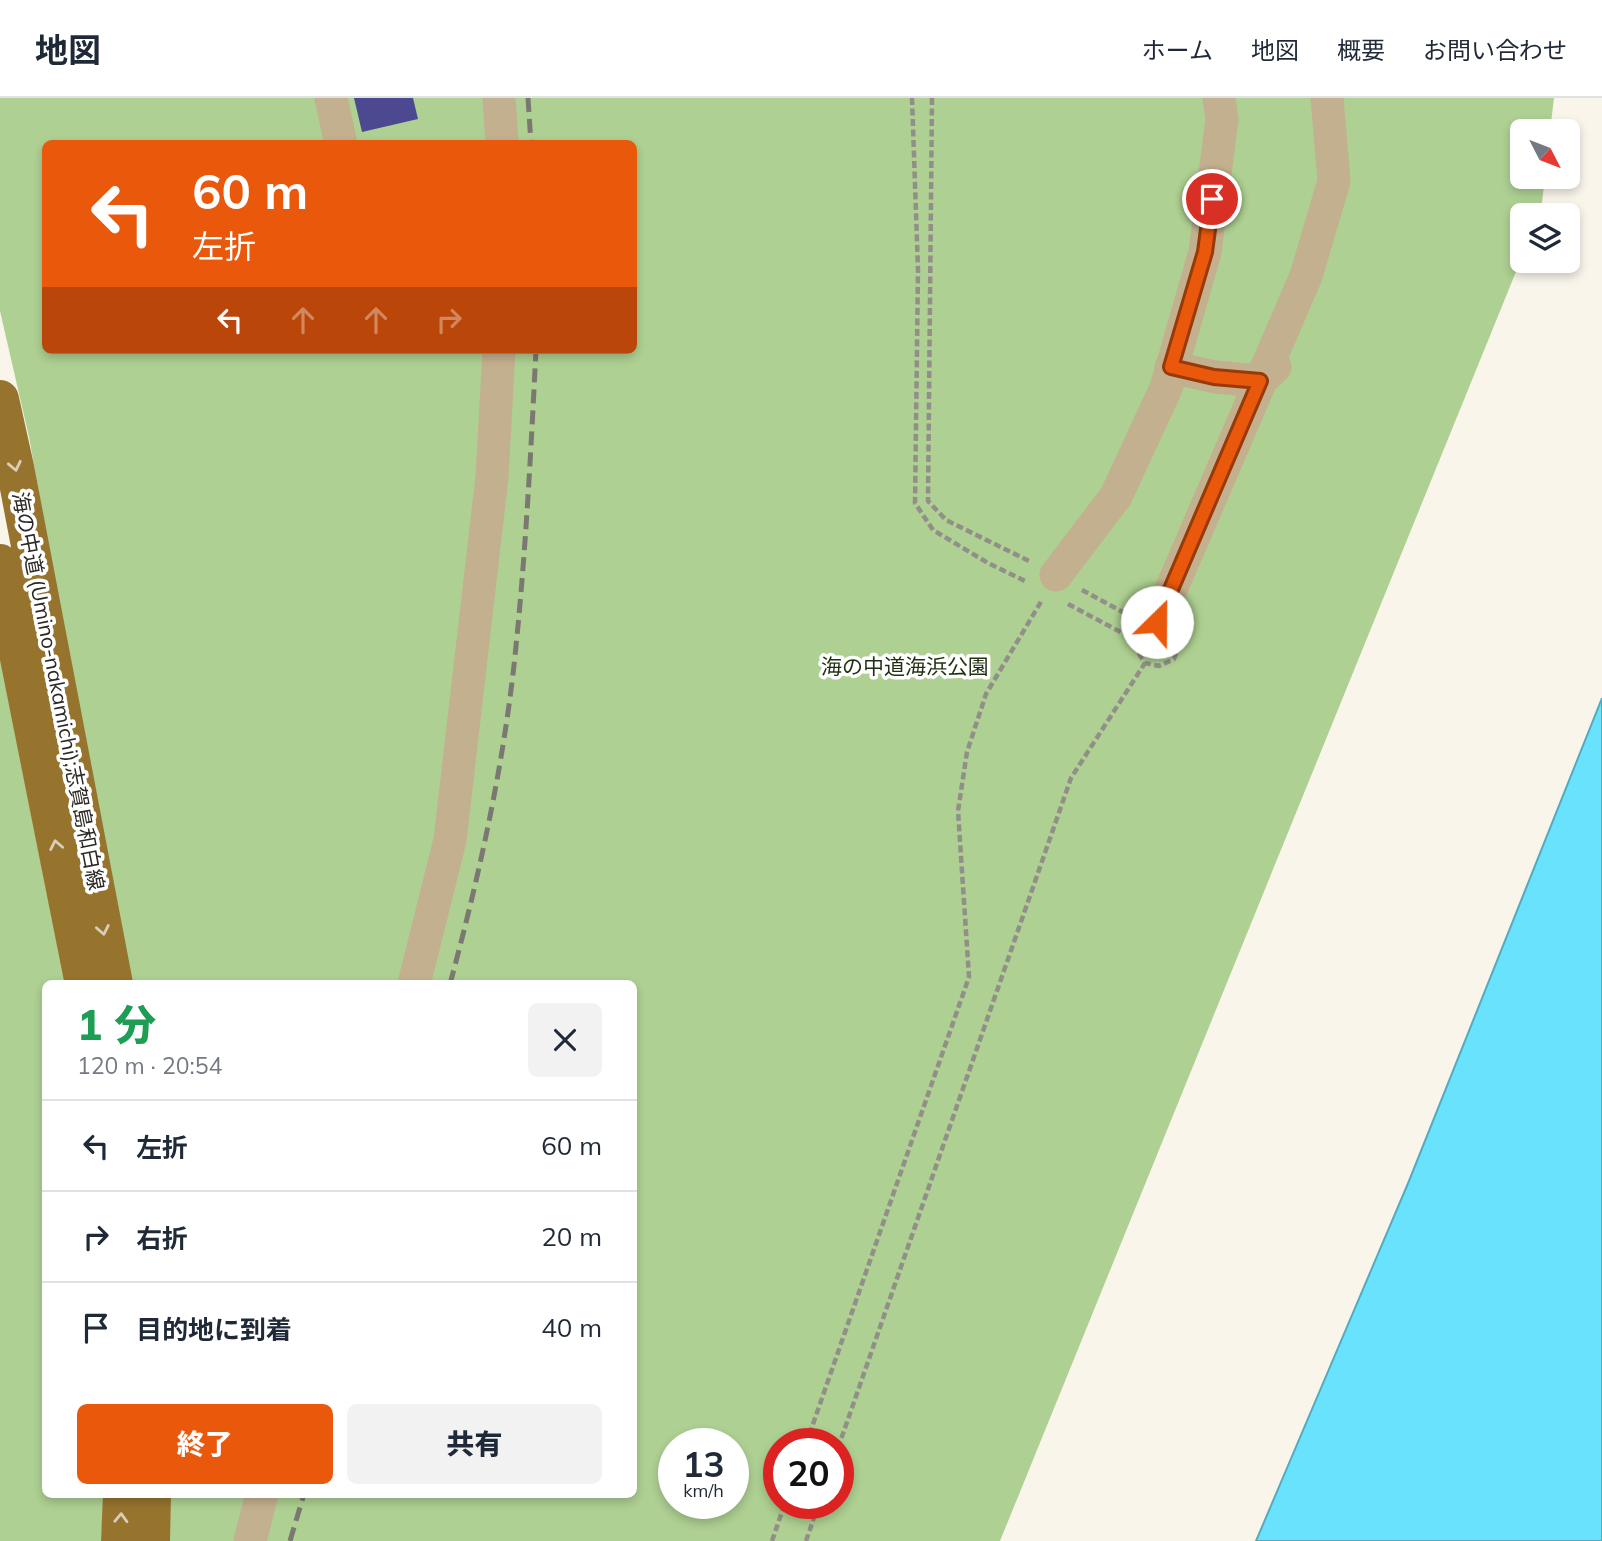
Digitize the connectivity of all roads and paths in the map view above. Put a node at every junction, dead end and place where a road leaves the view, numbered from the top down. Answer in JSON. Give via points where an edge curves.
{"nodes":[{"id":1,"x":331,"y":98,"type":"edge"},
{"id":2,"x":499,"y":98,"type":"edge"},
{"id":3,"x":912,"y":98,"type":"edge"},
{"id":4,"x":932,"y":98,"type":"edge"},
{"id":5,"x":1219,"y":98,"type":"edge"},
{"id":6,"x":1327,"y":98,"type":"edge"},
{"id":7,"x":340,"y":140,"type":"edge"},
{"id":8,"x":502,"y":140,"type":"edge"},
{"id":9,"x":1293,"y":352,"type":"dead end"},
{"id":10,"x":499,"y":354,"type":"edge"},
{"id":11,"x":1171,"y":367,"type":"junction"},
{"id":12,"x":1260,"y":381,"type":"junction"},
{"id":13,"x":0,"y":399,"type":"edge"},
{"id":14,"x":0,"y":564,"type":"edge"},
{"id":15,"x":1051,"y":584,"type":"junction"},
{"id":16,"x":1146,"y":629,"type":"junction"},
{"id":17,"x":1145,"y":663,"type":"dead end"},
{"id":18,"x":83,"y":980,"type":"edge"},
{"id":19,"x":113,"y":980,"type":"edge"},
{"id":20,"x":415,"y":980,"type":"edge"},
{"id":21,"x":812,"y":1428,"type":"edge"},
{"id":22,"x":845,"y":1428,"type":"edge"},
{"id":23,"x":122,"y":1498,"type":"edge"},
{"id":24,"x":152,"y":1498,"type":"edge"},
{"id":25,"x":261,"y":1498,"type":"edge"},
{"id":26,"x":780,"y":1519,"type":"edge"},
{"id":27,"x":814,"y":1519,"type":"edge"},
{"id":28,"x":120,"y":1541,"type":"edge"},
{"id":29,"x":151,"y":1541,"type":"edge"},
{"id":30,"x":250,"y":1541,"type":"edge"},
{"id":31,"x":772,"y":1541,"type":"edge"},
{"id":32,"x":806,"y":1541,"type":"edge"}],
"edges":[{"from":1,"to":7,"type":"lane"},
{"from":2,"to":8,"type":"lane"},
{"from":3,"to":15,"type":"path","via":[[918,270],[915,503],[933,530],[988,563]]},
{"from":4,"to":15,"type":"path","via":[[928,502],[946,520],[997,544]]},
{"from":5,"to":11,"type":"lane","via":[[1222,119],[1205,252]]},
{"from":6,"to":12,"type":"lane","via":[[1334,181],[1306,276]]},
{"from":9,"to":12,"type":"lane"},
{"from":10,"to":20,"type":"lane","via":[[492,477],[450,840]]},
{"from":11,"to":12,"type":"lane"},
{"from":11,"to":15,"type":"lane","via":[[1166,388],[1116,496]]},
{"from":12,"to":16,"type":"lane"},
{"from":13,"to":19,"type":"main road","name":"海の中道 (Umino-nakamichi);志賀島和白線","one_way":true},
{"from":18,"to":14,"type":"main road","name":"海の中道 (Umino-nakamichi);志賀島和白線","one_way":true},
{"from":15,"to":16,"type":"path"},
{"from":15,"to":16,"type":"path"},
{"from":15,"to":21,"type":"path","via":[[986,694],[967,752],[958,811],[969,977]]},
{"from":17,"to":22,"type":"path","via":[[1071,778]]},
{"from":28,"to":23,"type":"main road","one_way":true},
{"from":24,"to":29,"type":"main road"},
{"from":25,"to":30,"type":"lane"},
{"from":26,"to":31,"type":"path"},
{"from":27,"to":32,"type":"path"}]}
